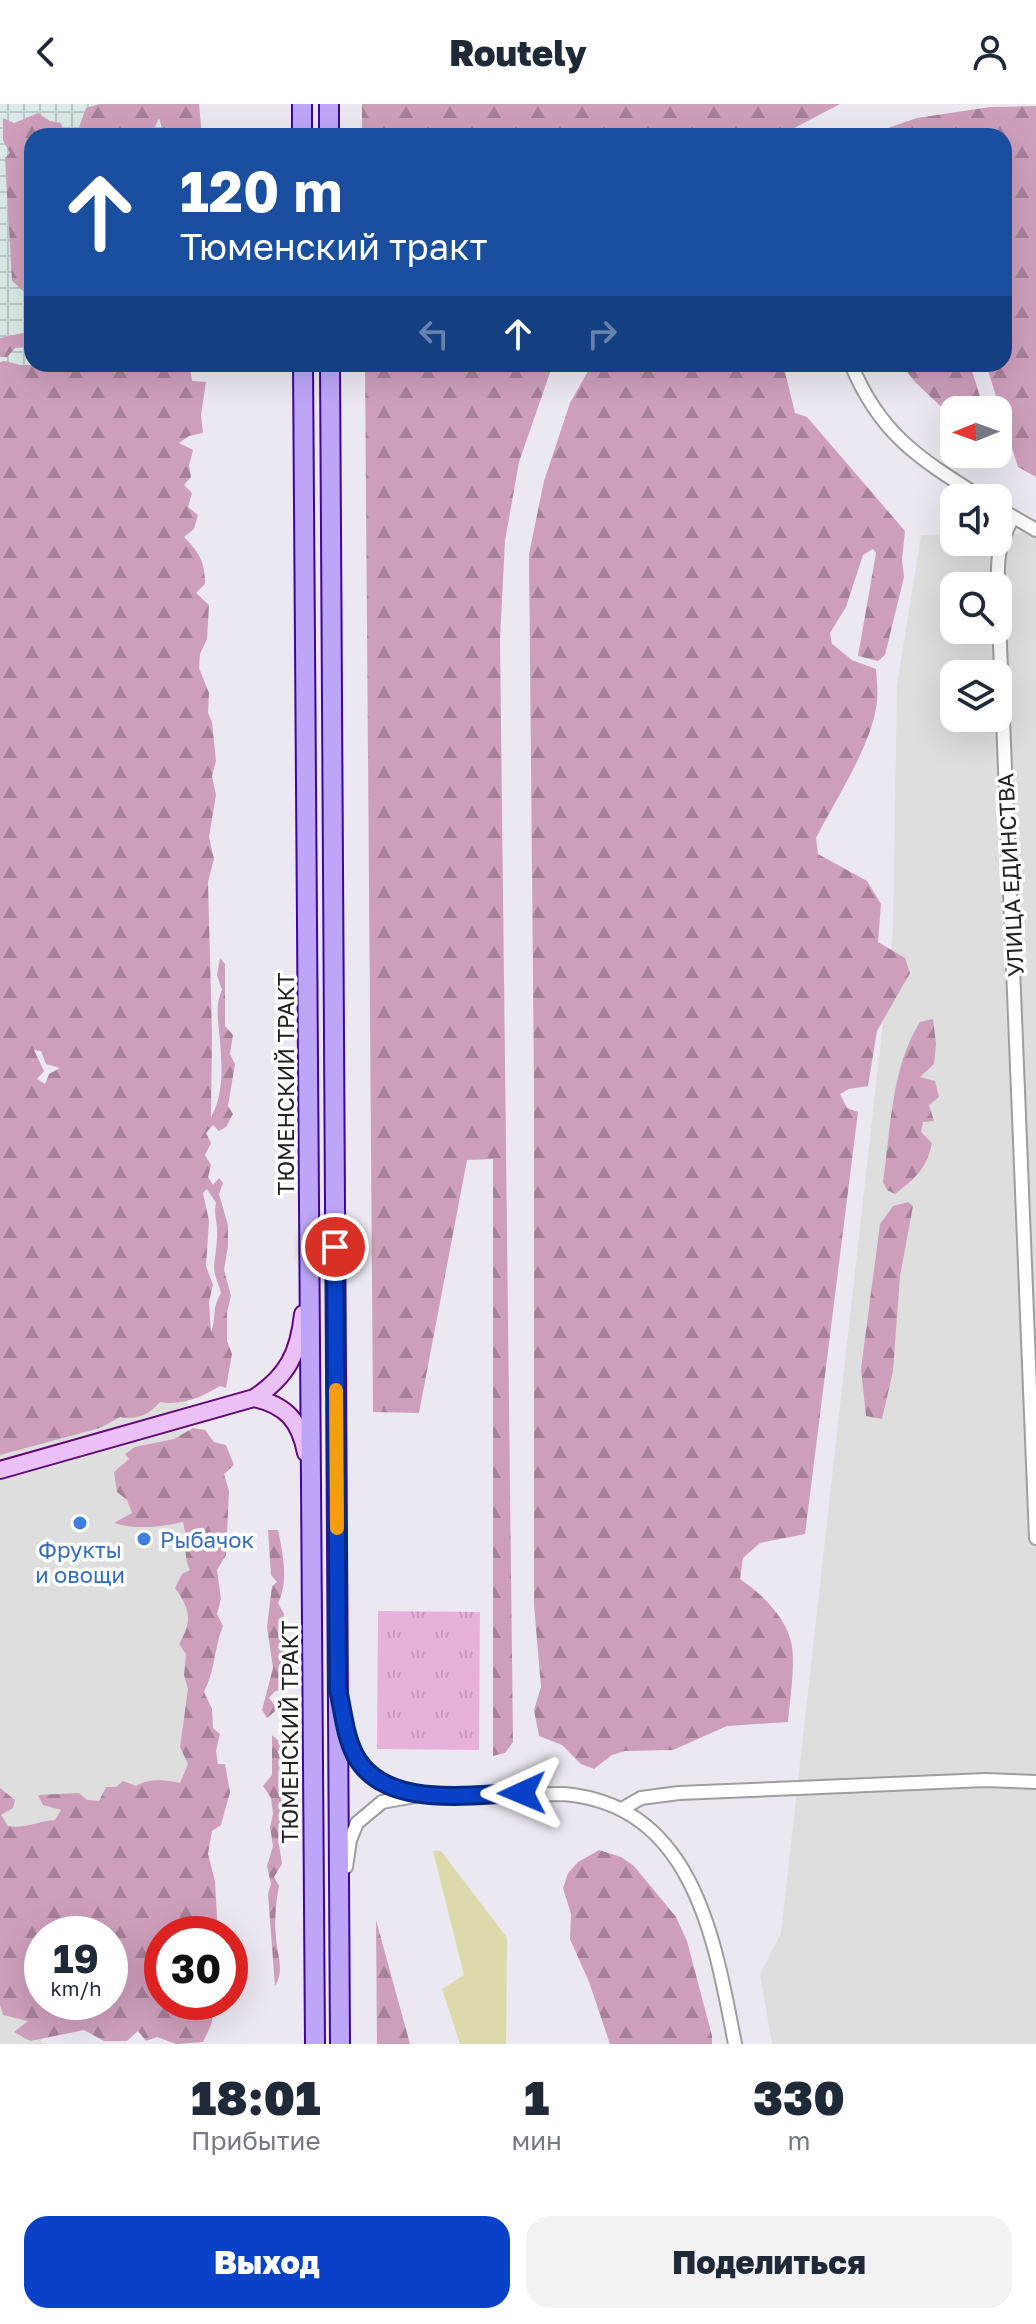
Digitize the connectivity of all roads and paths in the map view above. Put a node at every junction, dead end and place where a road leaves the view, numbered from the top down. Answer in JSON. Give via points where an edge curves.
{"nodes":[{"id":1,"x":302,"y":104,"type":"edge"},
{"id":2,"x":329,"y":104,"type":"edge"},
{"id":3,"x":302,"y":128,"type":"edge"},
{"id":4,"x":329,"y":128,"type":"edge"},
{"id":5,"x":303,"y":372,"type":"edge"},
{"id":6,"x":330,"y":372,"type":"edge"},
{"id":7,"x":854,"y":372,"type":"edge"},
{"id":8,"x":960,"y":484,"type":"edge"},
{"id":9,"x":1013,"y":517,"type":"joint"},
{"id":10,"x":1036,"y":530,"type":"edge"},
{"id":11,"x":998,"y":572,"type":"edge"},
{"id":12,"x":1000,"y":644,"type":"edge"},
{"id":13,"x":310,"y":1243,"type":"junction"},
{"id":14,"x":254,"y":1398,"type":"junction"},
{"id":15,"x":0,"y":1470,"type":"edge"},
{"id":16,"x":312,"y":1487,"type":"junction"},
{"id":17,"x":1036,"y":1538,"type":"edge"},
{"id":18,"x":338,"y":1689,"type":"junction"},
{"id":19,"x":1036,"y":1782,"type":"edge"},
{"id":20,"x":421,"y":1795,"type":"junction"},
{"id":21,"x":622,"y":1809,"type":"junction"},
{"id":22,"x":339,"y":1906,"type":"junction"},
{"id":23,"x":315,"y":2044,"type":"edge"},
{"id":24,"x":340,"y":2044,"type":"edge"},
{"id":25,"x":735,"y":2044,"type":"edge"}],
"edges":[{"from":1,"to":3,"type":"main road"},
{"from":2,"to":4,"type":"main road"},
{"from":5,"to":13,"type":"main road","name":"ТЮМЕНСКИЙ ТРАКТ"},
{"from":6,"to":18,"type":"main road"},
{"from":7,"to":8,"type":"street","via":[[887,427]]},
{"from":9,"to":10,"type":"street"},
{"from":9,"to":11,"type":"street","via":[[1000,542]]},
{"from":12,"to":17,"type":"street","name":"УЛИЦА ЕДИНСТВА"},
{"from":13,"to":14,"type":"street","via":[[298,1348],[287,1371]]},
{"from":13,"to":16,"type":"main road","name":"ТЮМЕНСКИЙ ТРАКТ"},
{"from":14,"to":15,"type":"street"},
{"from":14,"to":16,"type":"street","via":[[281,1407],[297,1423]]},
{"from":16,"to":23,"type":"main road","name":"ТЮМЕНСКИЙ ТРАКТ"},
{"from":18,"to":20,"type":"street","via":[[349,1739],[363,1767],[382,1784]]},
{"from":18,"to":22,"type":"main road"},
{"from":19,"to":21,"type":"street","via":[[679,1793],[641,1798]]},
{"from":20,"to":21,"type":"street","via":[[564,1794]]},
{"from":20,"to":22,"type":"street","via":[[382,1802],[357,1823]]},
{"from":21,"to":25,"type":"street","via":[[664,1844],[688,1877],[714,1943]]},
{"from":22,"to":24,"type":"main road"}]}
